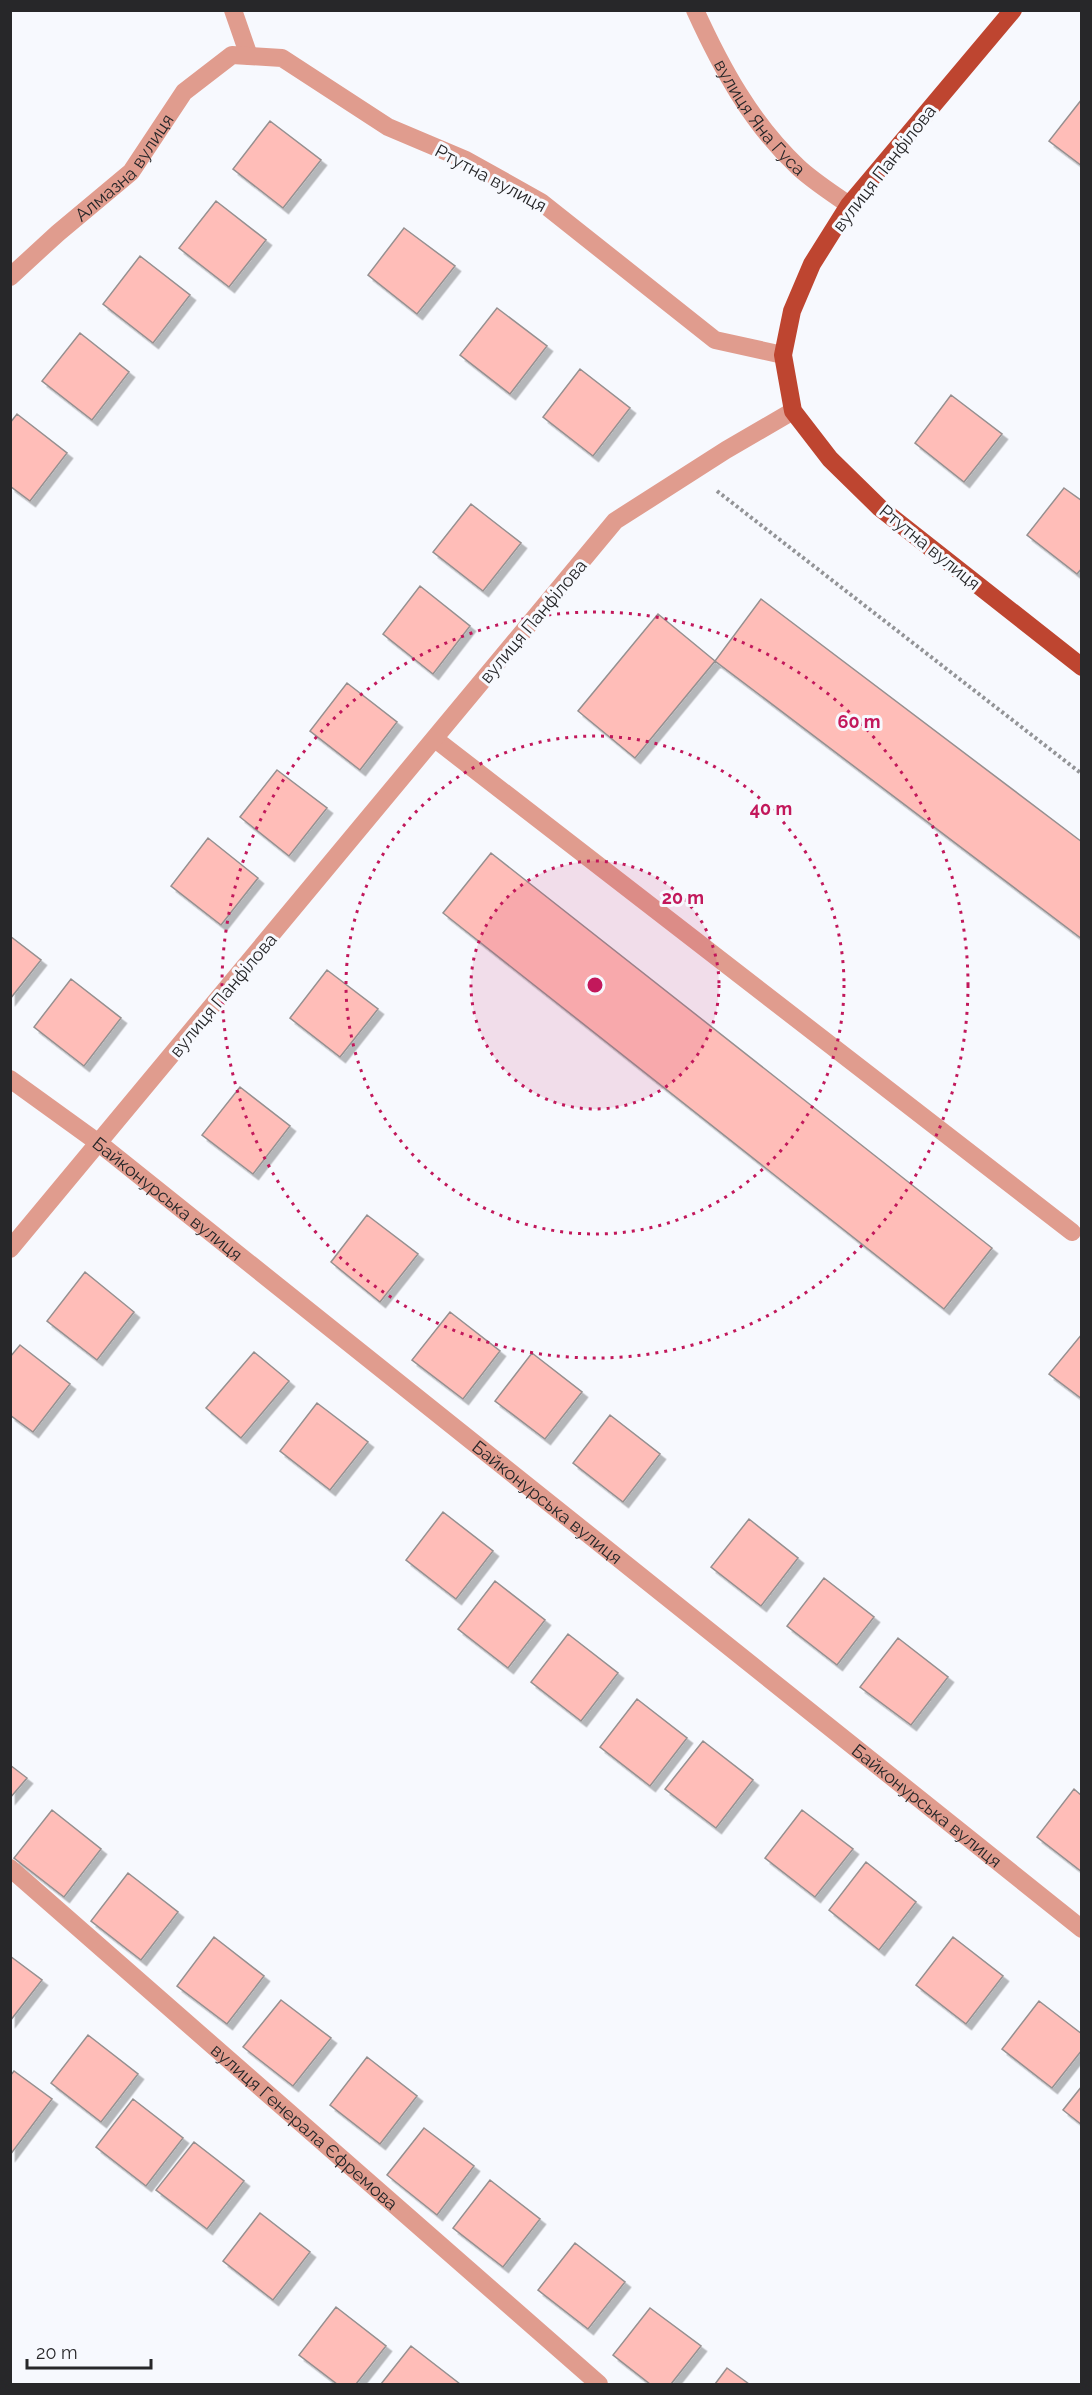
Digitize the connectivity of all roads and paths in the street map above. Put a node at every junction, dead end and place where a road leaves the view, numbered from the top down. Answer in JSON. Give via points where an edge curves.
{"nodes":[{"id":1,"x":233,"y":10,"type":"edge"},
{"id":2,"x":695,"y":10,"type":"edge"},
{"id":3,"x":1013,"y":10,"type":"edge"},
{"id":4,"x":240,"y":55,"type":"junction"},
{"id":5,"x":849,"y":206,"type":"junction"},
{"id":6,"x":10,"y":277,"type":"edge"},
{"id":7,"x":783,"y":355,"type":"junction"},
{"id":8,"x":793,"y":411,"type":"junction"},
{"id":9,"x":692,"y":472,"type":"junction"},
{"id":10,"x":1082,"y":667,"type":"edge"},
{"id":11,"x":435,"y":739,"type":"junction"},
{"id":12,"x":1082,"y":774,"type":"edge"},
{"id":13,"x":10,"y":1079,"type":"edge"},
{"id":14,"x":100,"y":1144,"type":"junction"},
{"id":15,"x":1071,"y":1232,"type":"dead end"},
{"id":16,"x":10,"y":1249,"type":"edge"},
{"id":17,"x":10,"y":1868,"type":"edge"},
{"id":18,"x":1082,"y":1929,"type":"edge"},
{"id":19,"x":599,"y":2385,"type":"edge"}],
"edges":[{"from":1,"to":4,"type":"street"},
{"from":2,"to":5,"type":"street","name":"вулиця Яна Гуса","via":[[720,64],[760,125],[798,167]]},
{"from":3,"to":5,"type":"main road","name":"вулиця Панфілова"},
{"from":4,"to":6,"type":"street","name":"Алмазна вулиця","via":[[184,92],[131,172]]},
{"from":4,"to":7,"type":"street","name":"Ртутна вулиця","via":[[282,58],[388,127],[466,160],[541,202],[716,340]]},
{"from":5,"to":7,"type":"main road","name":"вулиця Панфілова","via":[[812,264],[792,311]]},
{"from":7,"to":8,"type":"main road","name":"вулиця Панфілова"},
{"from":8,"to":9,"type":"street","name":"вулиця Панфілова"},
{"from":8,"to":10,"type":"main road","name":"Ртутна вулиця","via":[[830,459],[879,508]]},
{"from":9,"to":11,"type":"street","name":"вулиця Панфілова","via":[[615,521]]},
{"from":9,"to":12,"type":"path"},
{"from":11,"to":14,"type":"street","name":"вулиця Панфілова"},
{"from":11,"to":15,"type":"street"},
{"from":13,"to":14,"type":"street","name":"Байконурська вулиця"},
{"from":14,"to":16,"type":"street","name":"вулиця Панфілова"},
{"from":14,"to":18,"type":"street","name":"Байконурська вулиця"},
{"from":17,"to":19,"type":"street","name":"вулиця Генерала Єфремова"}]}
